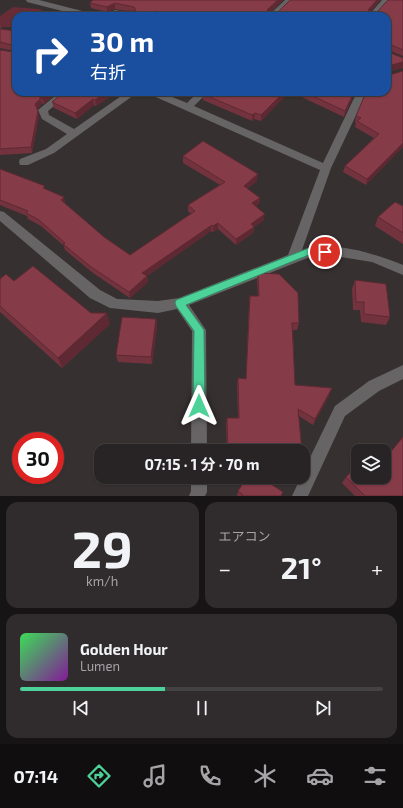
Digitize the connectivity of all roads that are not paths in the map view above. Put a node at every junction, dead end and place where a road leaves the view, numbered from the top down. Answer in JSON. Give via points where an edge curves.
{"nodes":[{"id":1,"x":30,"y":0,"type":"edge"},
{"id":2,"x":289,"y":0,"type":"edge"},
{"id":3,"x":386,"y":0,"type":"edge"},
{"id":4,"x":76,"y":12,"type":"edge"},
{"id":5,"x":276,"y":12,"type":"edge"},
{"id":6,"x":376,"y":12,"type":"edge"},
{"id":7,"x":61,"y":96,"type":"edge"},
{"id":8,"x":127,"y":96,"type":"edge"},
{"id":9,"x":162,"y":96,"type":"edge"},
{"id":10,"x":199,"y":96,"type":"edge"},
{"id":11,"x":360,"y":96,"type":"edge"},
{"id":12,"x":188,"y":107,"type":"junction"},
{"id":13,"x":73,"y":133,"type":"junction"},
{"id":14,"x":24,"y":162,"type":"dead end"},
{"id":15,"x":326,"y":168,"type":"junction"},
{"id":16,"x":0,"y":215,"type":"edge"},
{"id":17,"x":293,"y":257,"type":"junction"},
{"id":18,"x":403,"y":270,"type":"edge"},
{"id":19,"x":180,"y":303,"type":"junction"},
{"id":20,"x":403,"y":372,"type":"edge"},
{"id":21,"x":199,"y":444,"type":"edge"},
{"id":22,"x":199,"y":484,"type":"edge"},
{"id":23,"x":197,"y":496,"type":"edge"},
{"id":24,"x":300,"y":496,"type":"edge"}],
"edges":[{"from":1,"to":4,"type":"street"},
{"from":2,"to":5,"type":"street"},
{"from":3,"to":6,"type":"street"},
{"from":7,"to":13,"type":"street","via":[[43,110],[45,117]]},
{"from":8,"to":13,"type":"street"},
{"from":9,"to":12,"type":"street"},
{"from":10,"to":12,"type":"street"},
{"from":11,"to":15,"type":"street"},
{"from":12,"to":15,"type":"street"},
{"from":13,"to":14,"type":"street","via":[[50,151]]},
{"from":15,"to":17,"type":"street"},
{"from":16,"to":19,"type":"street","via":[[95,294],[115,304],[158,307]]},
{"from":17,"to":18,"type":"street","via":[[309,252],[340,252],[374,258]]},
{"from":17,"to":19,"type":"street"},
{"from":19,"to":21,"type":"street","via":[[199,330]]},
{"from":20,"to":24,"type":"street","via":[[374,386],[340,411]]},
{"from":22,"to":23,"type":"street"}]}
